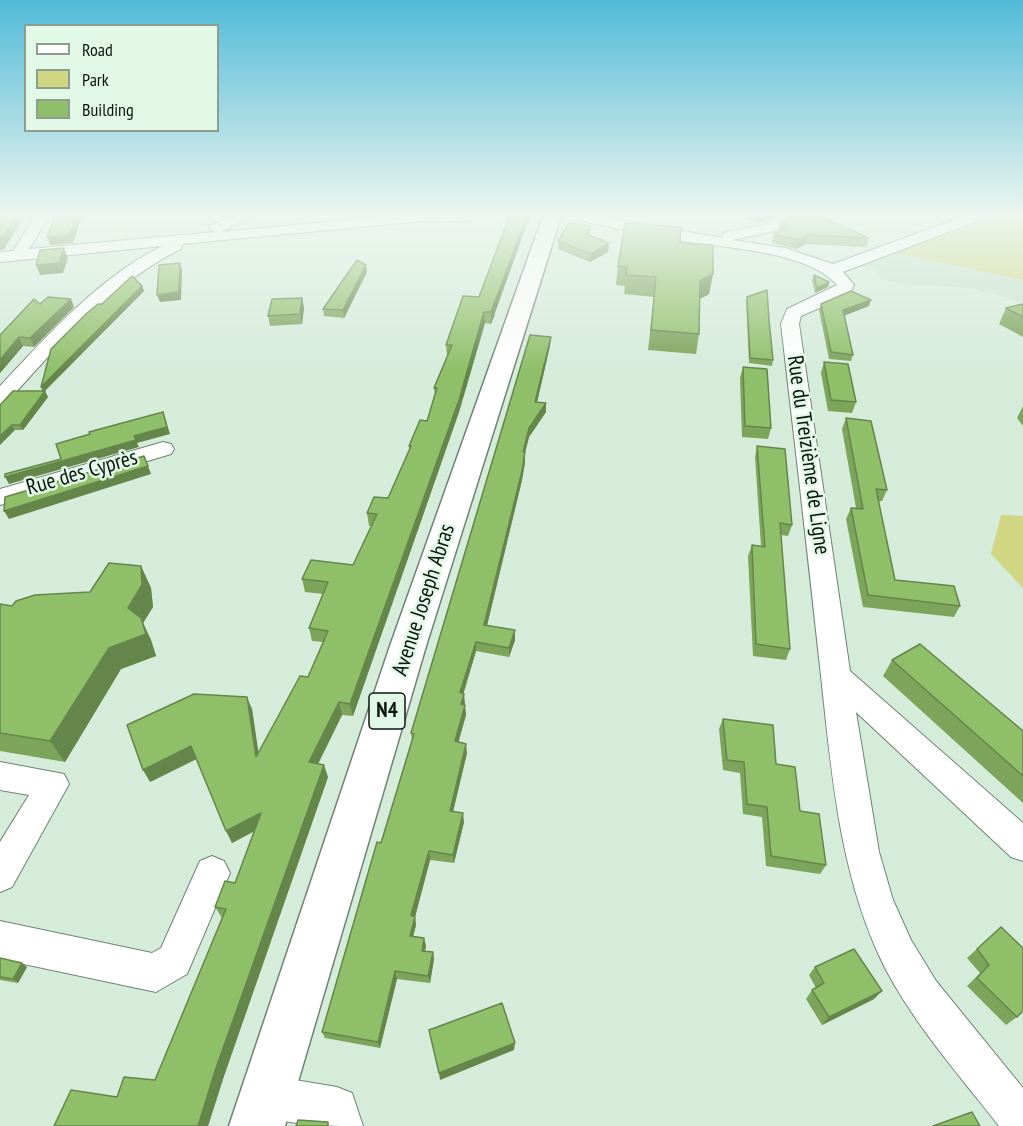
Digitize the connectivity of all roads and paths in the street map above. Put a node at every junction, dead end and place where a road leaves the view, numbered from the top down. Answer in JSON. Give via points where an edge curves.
{"nodes":[{"id":1,"x":140,"y":266,"type":"edge"},
{"id":2,"x":535,"y":266,"type":"edge"},
{"id":3,"x":820,"y":266,"type":"edge"},
{"id":4,"x":845,"y":266,"type":"edge"},
{"id":5,"x":833,"y":270,"type":"junction"},
{"id":6,"x":0,"y":398,"type":"edge"},
{"id":7,"x":164,"y":449,"type":"dead end"},
{"id":8,"x":0,"y":497,"type":"edge"},
{"id":9,"x":838,"y":678,"type":"junction"},
{"id":10,"x":0,"y":776,"type":"edge"},
{"id":11,"x":1023,"y":845,"type":"edge"},
{"id":12,"x":212,"y":873,"type":"dead end"},
{"id":13,"x":0,"y":875,"type":"edge"},
{"id":14,"x":0,"y":940,"type":"edge"},
{"id":15,"x":261,"y":1111,"type":"edge"},
{"id":16,"x":1023,"y":1122,"type":"edge"},
{"id":17,"x":341,"y":1126,"type":"edge"}],
"edges":[{"from":1,"to":6,"type":"street","via":[[120,279]]},
{"from":2,"to":15,"type":"main road","name":"Avenue Joseph Abras","number":"N4","via":[[408,646]]},
{"from":3,"to":5,"type":"street"},
{"from":4,"to":5,"type":"street"},
{"from":5,"to":9,"type":"street","name":"Rue du Treizième de Ligne","via":[[846,285],[843,291],[801,308],[793,313],[790,324]]},
{"from":7,"to":8,"type":"street","name":"Rue des Cyprès"},
{"from":9,"to":11,"type":"street"},
{"from":9,"to":16,"type":"street","via":[[862,852],[876,903],[922,995]]},
{"from":10,"to":13,"type":"street","via":[[53,784]]},
{"from":12,"to":14,"type":"street","via":[[174,961],[156,973]]},
{"from":15,"to":17,"type":"street","via":[[337,1108]]}]}
